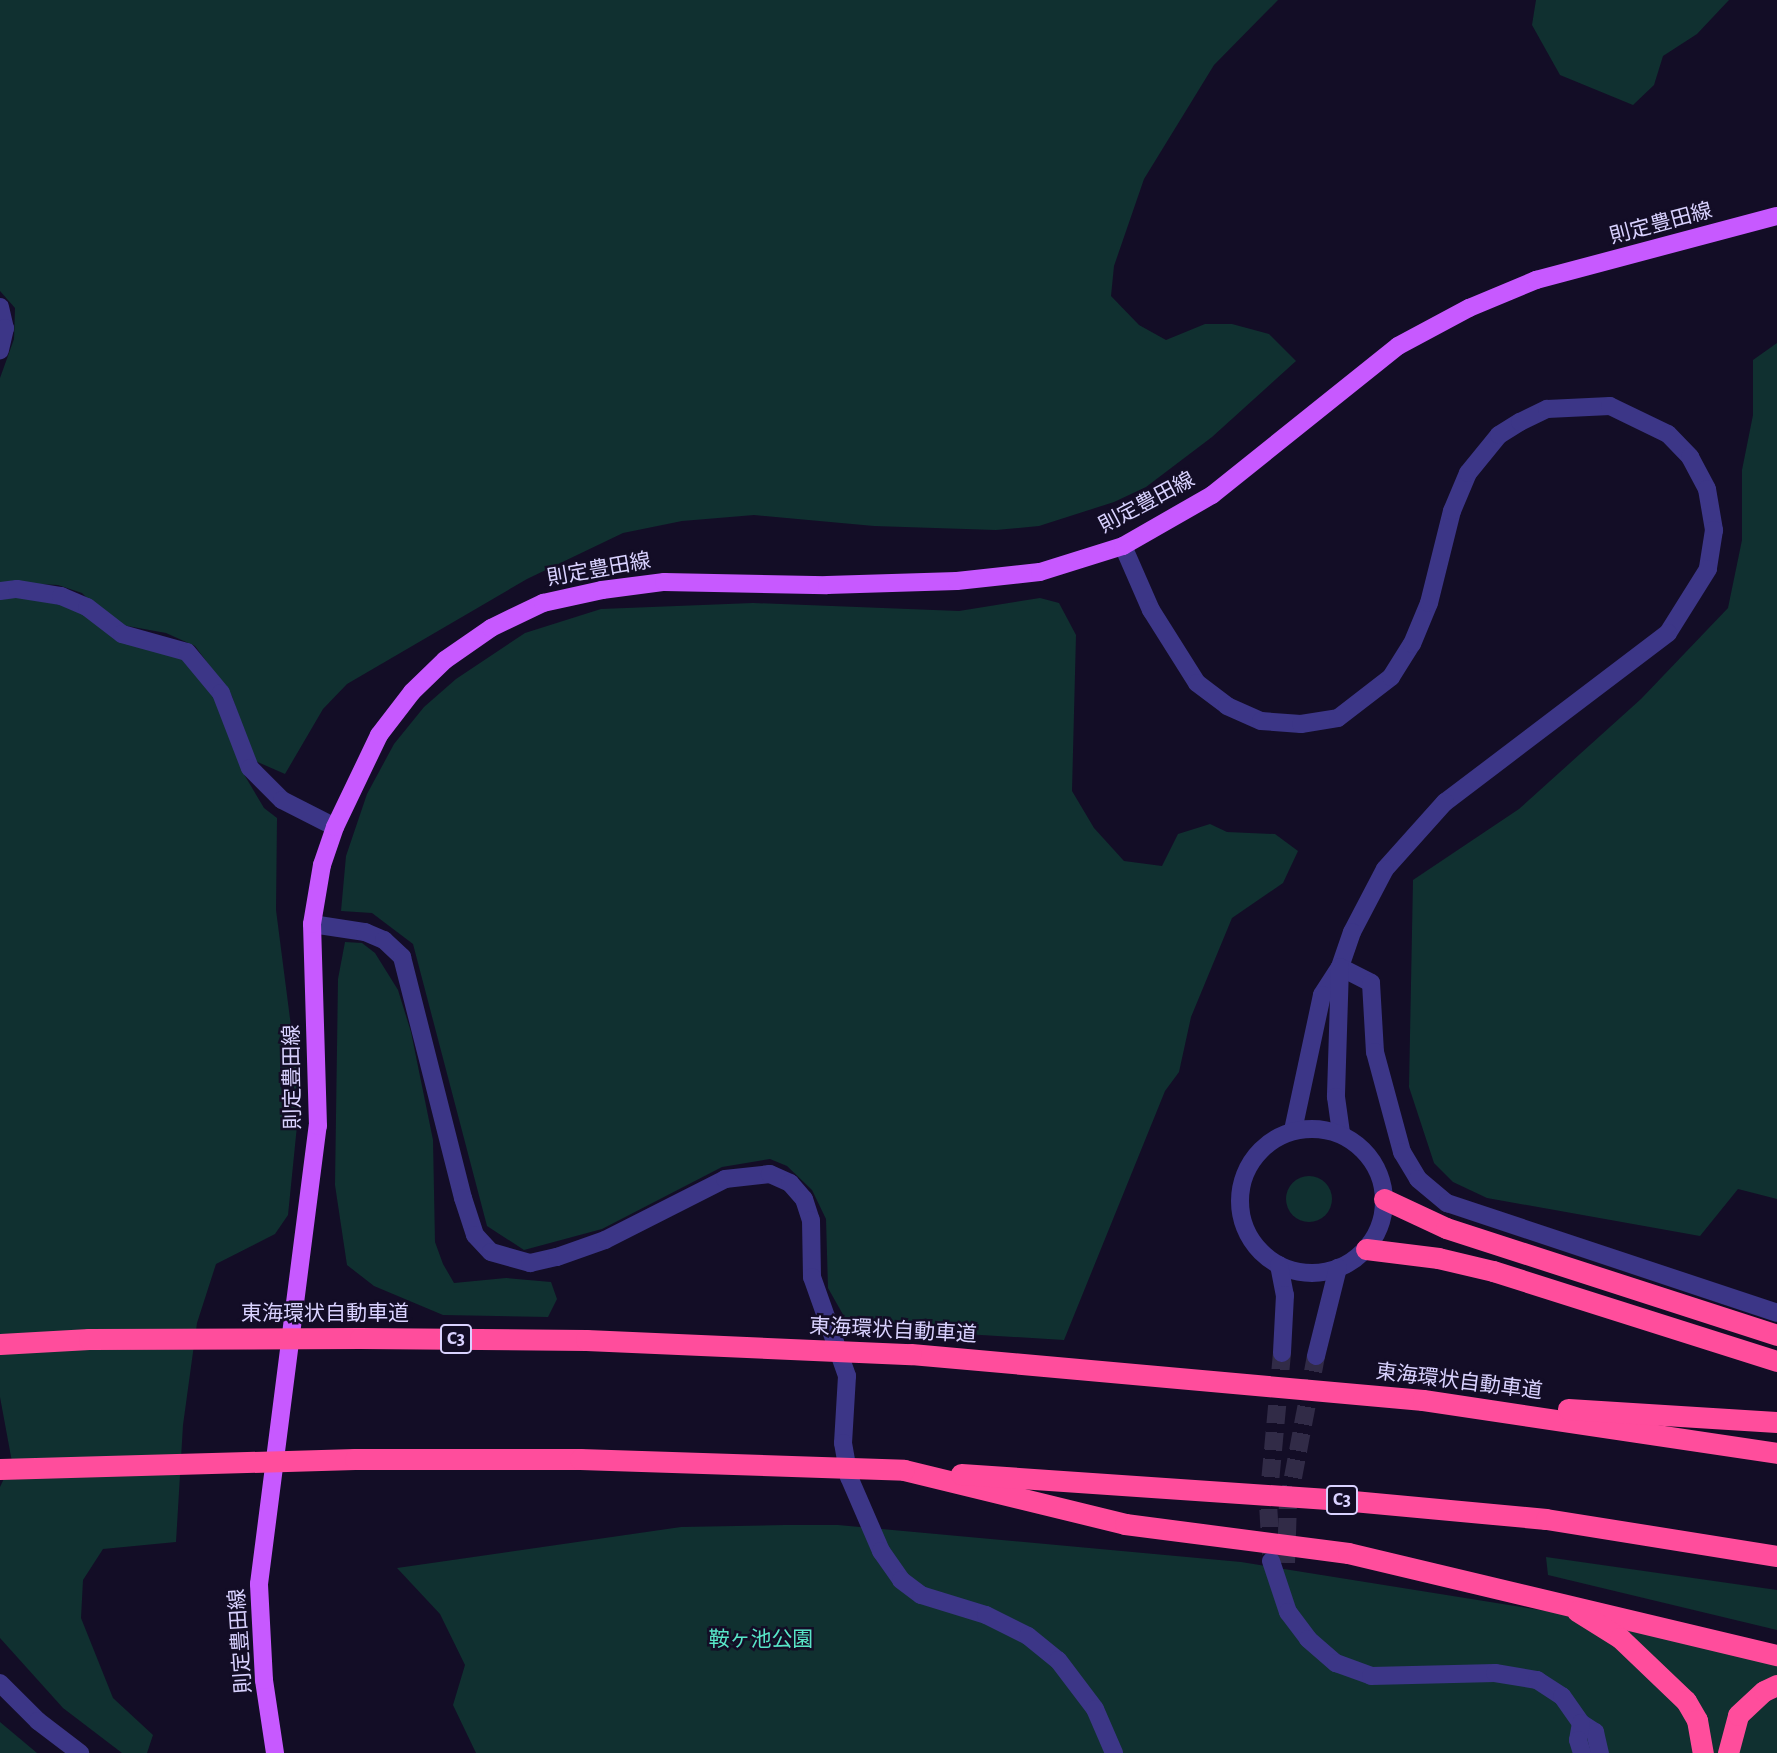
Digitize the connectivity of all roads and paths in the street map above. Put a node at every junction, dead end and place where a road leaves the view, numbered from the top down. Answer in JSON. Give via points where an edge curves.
{"nodes":[{"id":1,"x":1777,"y":216,"type":"edge"},
{"id":2,"x":0,"y":307,"type":"edge"},
{"id":3,"x":0,"y":350,"type":"edge"},
{"id":4,"x":1123,"y":546,"type":"junction"},
{"id":5,"x":0,"y":592,"type":"edge"},
{"id":6,"x":335,"y":827,"type":"junction"},
{"id":7,"x":312,"y":924,"type":"junction"},
{"id":8,"x":1340,"y":967,"type":"junction"},
{"id":9,"x":1293,"y":1130,"type":"junction"},
{"id":10,"x":1341,"y":1134,"type":"junction"},
{"id":11,"x":1384,"y":1199,"type":"junction"},
{"id":12,"x":1366,"y":1249,"type":"junction"},
{"id":13,"x":1279,"y":1265,"type":"junction"},
{"id":14,"x":1338,"y":1268,"type":"junction"},
{"id":15,"x":1777,"y":1313,"type":"edge"},
{"id":16,"x":1777,"y":1335,"type":"edge"},
{"id":17,"x":0,"y":1344,"type":"edge"},
{"id":18,"x":1282,"y":1353,"type":"tunnel mouth"},
{"id":19,"x":1316,"y":1356,"type":"tunnel mouth"},
{"id":20,"x":1777,"y":1361,"type":"edge"},
{"id":21,"x":1423,"y":1400,"type":"junction"},
{"id":22,"x":1777,"y":1422,"type":"edge"},
{"id":23,"x":1777,"y":1453,"type":"edge"},
{"id":24,"x":0,"y":1469,"type":"edge"},
{"id":25,"x":904,"y":1471,"type":"junction"},
{"id":26,"x":1777,"y":1556,"type":"edge"},
{"id":27,"x":1279,"y":1562,"type":"tunnel mouth"},
{"id":28,"x":1514,"y":1590,"type":"junction"},
{"id":29,"x":1777,"y":1655,"type":"edge"},
{"id":30,"x":0,"y":1683,"type":"edge"},
{"id":31,"x":1777,"y":1685,"type":"edge"},
{"id":32,"x":1777,"y":1696,"type":"edge"},
{"id":33,"x":1751,"y":1701,"type":"junction"},
{"id":34,"x":1581,"y":1723,"type":"junction"},
{"id":35,"x":80,"y":1753,"type":"edge"},
{"id":36,"x":275,"y":1753,"type":"edge"},
{"id":37,"x":1114,"y":1753,"type":"edge"},
{"id":38,"x":1582,"y":1753,"type":"edge"},
{"id":39,"x":1600,"y":1753,"type":"edge"},
{"id":40,"x":1703,"y":1753,"type":"edge"},
{"id":41,"x":1728,"y":1753,"type":"edge"}],
"edges":[{"from":1,"to":4,"type":"main road","name":"則定豊田線","via":[[1536,280],[1469,308],[1398,346],[1212,495]]},
{"from":2,"to":3,"type":"street","via":[[5,328]]},
{"from":4,"to":6,"type":"main road","name":"則定豊田線","via":[[1040,572],[957,581],[827,585],[664,582],[543,603],[491,628],[445,660],[412,692],[379,735]]},
{"from":4,"to":8,"type":"street","via":[[1151,610],[1197,683],[1227,706],[1261,722],[1301,724],[1338,718],[1391,677],[1412,644],[1429,603],[1452,511],[1468,473],[1499,435],[1520,422],[1547,410],[1610,406],[1668,434],[1690,457],[1707,489],[1714,530],[1708,569],[1668,633],[1445,802],[1385,869],[1352,932]]},
{"from":5,"to":6,"type":"street","via":[[17,589],[61,596],[86,607],[122,634],[187,652],[221,694],[250,768],[282,800]]},
{"from":6,"to":7,"type":"main road","name":"則定豊田線","via":[[322,864]]},
{"from":7,"to":36,"type":"main road","name":"則定豊田線","via":[[318,1126],[259,1584],[264,1681]]},
{"from":7,"to":37,"type":"street","via":[[365,932],[384,940],[402,957],[463,1198],[475,1235],[491,1252],[530,1263],[605,1240],[726,1179],[770,1174],[790,1183],[804,1199],[811,1220],[812,1277],[847,1376],[843,1443],[849,1477],[881,1551],[901,1580],[921,1595],[986,1615],[1028,1636],[1058,1660],[1095,1709]]},
{"from":8,"to":9,"type":"street","via":[[1322,995]]},
{"from":8,"to":10,"type":"street","via":[[1336,1097]]},
{"from":8,"to":15,"type":"street","via":[[1371,983],[1375,1052],[1402,1152],[1418,1179],[1447,1203]]},
{"from":9,"to":10,"type":"street","via":[[1318,1128]]},
{"from":9,"to":13,"type":"street","via":[[1257,1153],[1240,1193],[1248,1235]]},
{"from":10,"to":11,"type":"street","via":[[1372,1160]]},
{"from":11,"to":12,"type":"street","via":[[1379,1226]]},
{"from":11,"to":16,"type":"highway","via":[[1446,1228]]},
{"from":12,"to":14,"type":"street"},
{"from":12,"to":20,"type":"highway","via":[[1493,1271]]},
{"from":13,"to":14,"type":"street","via":[[1308,1272]]},
{"from":13,"to":18,"type":"street","via":[[1286,1294]]},
{"from":14,"to":19,"type":"street"},
{"from":17,"to":21,"type":"highway","name":"東海環状自動車道","number":"C3","bridge":true,"via":[[89,1339],[586,1340],[911,1354]]},
{"from":21,"to":22,"type":"highway"},
{"from":21,"to":23,"type":"highway","name":"東海環状自動車道","number":"C3"},
{"from":24,"to":25,"type":"highway","number":"C3","bridge":true,"via":[[110,1463],[514,1459]]},
{"from":25,"to":26,"type":"highway","number":"C3","via":[[1342,1500],[1546,1519]]},
{"from":25,"to":28,"type":"highway","via":[[1125,1524],[1348,1553]]},
{"from":27,"to":34,"type":"street","via":[[1288,1612],[1308,1639],[1336,1663],[1371,1676],[1495,1673],[1537,1679],[1562,1696]]},
{"from":28,"to":29,"type":"highway"},
{"from":28,"to":40,"type":"highway","via":[[1570,1607],[1620,1638],[1686,1701],[1697,1720]]},
{"from":30,"to":35,"type":"street","via":[[38,1721]]},
{"from":31,"to":33,"type":"highway"},
{"from":32,"to":33,"type":"highway"},
{"from":33,"to":41,"type":"highway","via":[[1732,1728]]},
{"from":34,"to":38,"type":"street","via":[[1578,1740]]},
{"from":34,"to":39,"type":"street","via":[[1595,1732]]}]}
